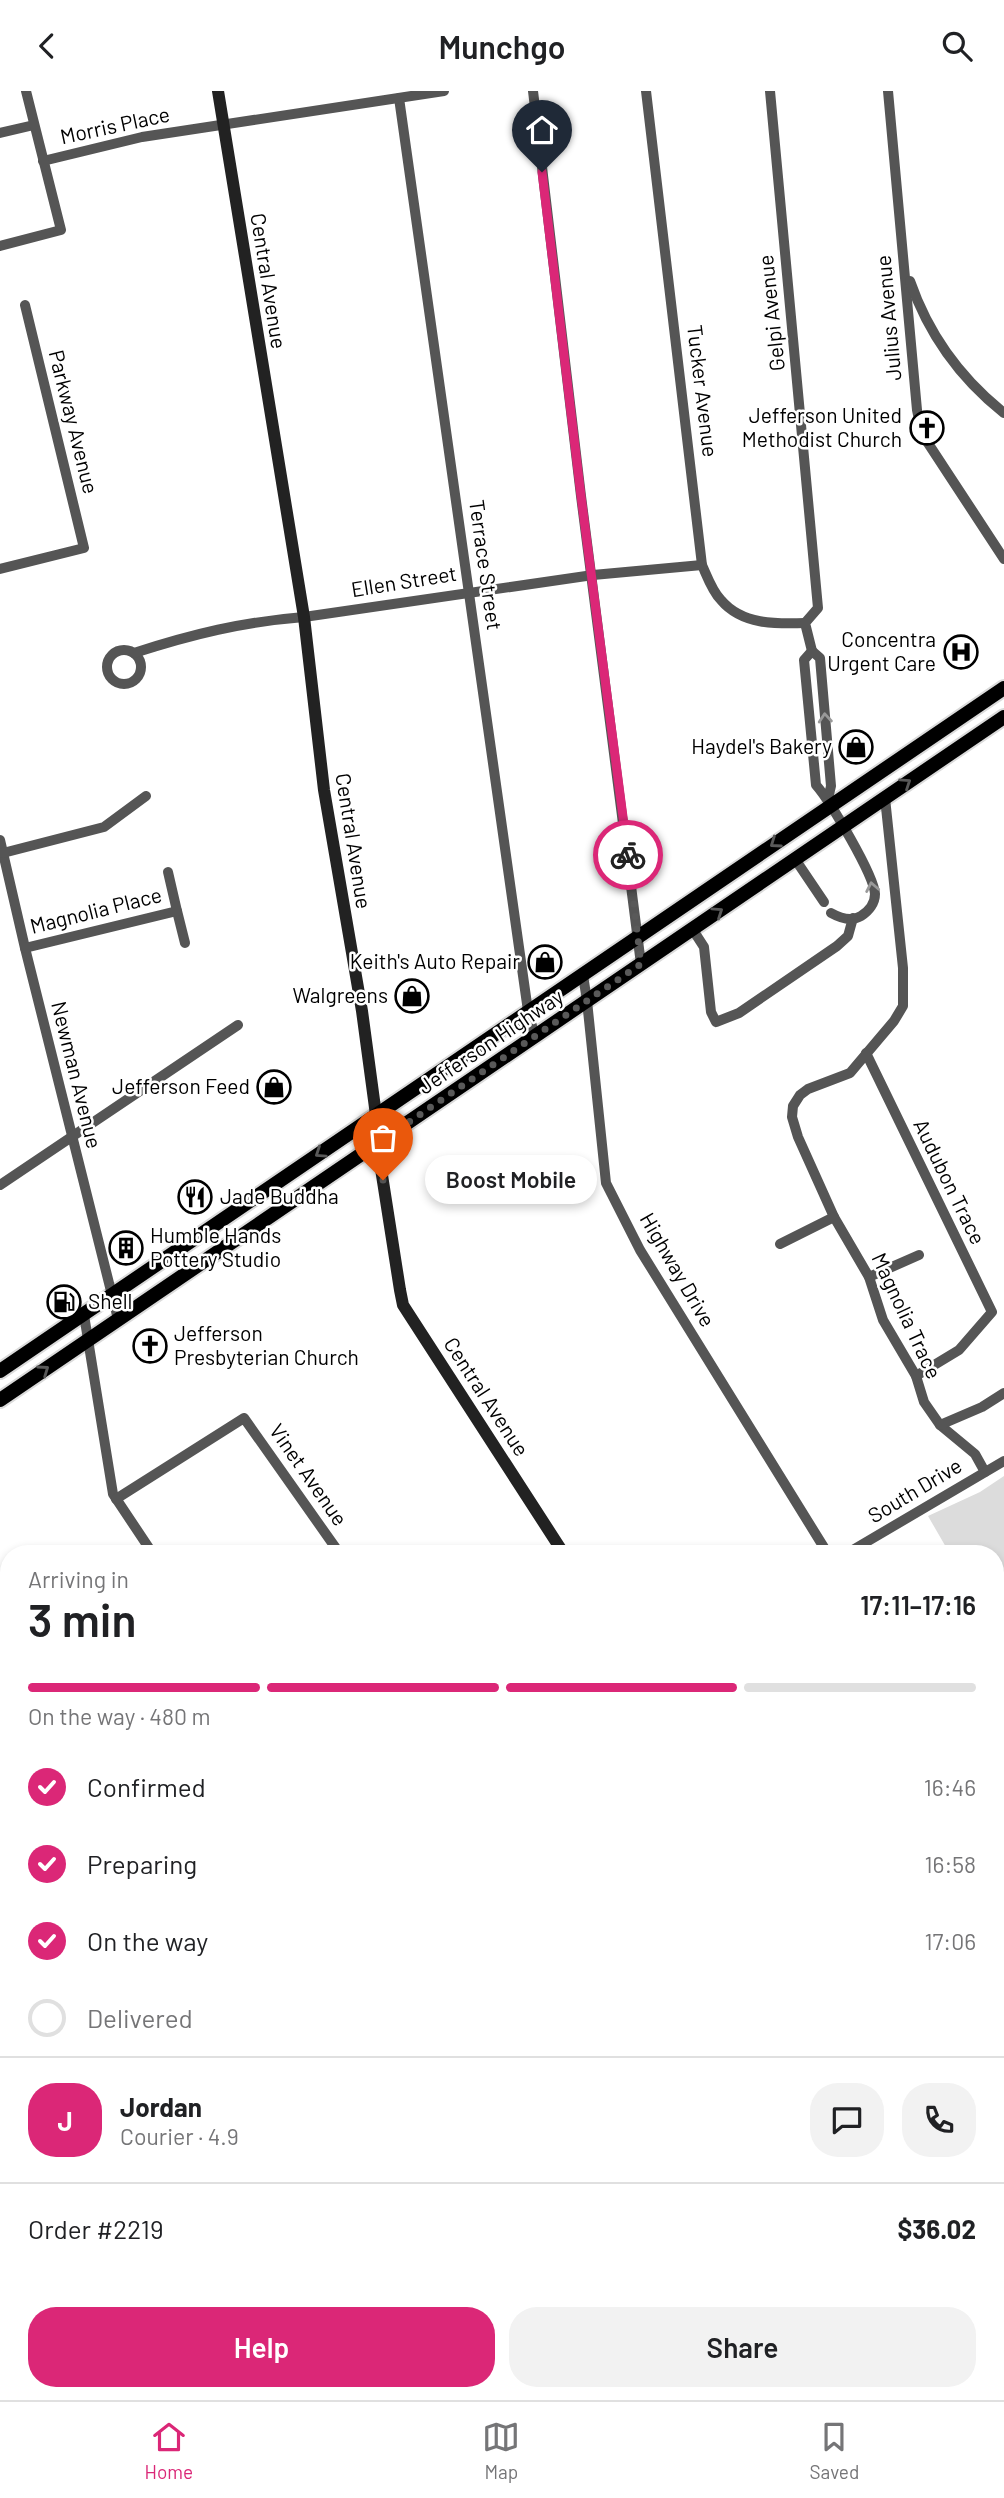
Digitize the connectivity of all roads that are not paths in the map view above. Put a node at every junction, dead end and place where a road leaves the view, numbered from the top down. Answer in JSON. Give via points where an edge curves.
{"nodes":[{"id":1,"x":26,"y":91,"type":"edge"},
{"id":2,"x":218,"y":91,"type":"edge"},
{"id":3,"x":444,"y":91,"type":"edge"},
{"id":4,"x":533,"y":91,"type":"edge"},
{"id":5,"x":646,"y":91,"type":"edge"},
{"id":6,"x":770,"y":91,"type":"edge"},
{"id":7,"x":888,"y":91,"type":"edge"},
{"id":8,"x":399,"y":98,"type":"junction"},
{"id":9,"x":223,"y":124,"type":"junction"},
{"id":10,"x":34,"y":125,"type":"junction"},
{"id":11,"x":0,"y":133,"type":"edge"},
{"id":12,"x":43,"y":161,"type":"junction"},
{"id":13,"x":0,"y":246,"type":"edge"},
{"id":14,"x":905,"y":268,"type":"junction"},
{"id":15,"x":25,"y":305,"type":"dead end"},
{"id":16,"x":1004,"y":412,"type":"edge"},
{"id":17,"x":1004,"y":559,"type":"edge"},
{"id":18,"x":702,"y":565,"type":"junction"},
{"id":19,"x":0,"y":569,"type":"edge"},
{"id":20,"x":593,"y":575,"type":"junction"},
{"id":21,"x":469,"y":591,"type":"junction"},
{"id":22,"x":304,"y":617,"type":"junction"},
{"id":23,"x":805,"y":623,"type":"junction"},
{"id":24,"x":811,"y":651,"type":"junction"},
{"id":25,"x":134,"y":653,"type":"dead end"},
{"id":26,"x":1004,"y":688,"type":"edge"},
{"id":27,"x":1004,"y":717,"type":"edge"},
{"id":28,"x":146,"y":796,"type":"dead end"},
{"id":29,"x":885,"y":797,"type":"junction"},
{"id":30,"x":829,"y":801,"type":"junction"},
{"id":31,"x":842,"y":827,"type":"junction"},
{"id":32,"x":0,"y":840,"type":"edge"},
{"id":33,"x":3,"y":853,"type":"junction"},
{"id":34,"x":795,"y":859,"type":"junction"},
{"id":35,"x":168,"y":872,"type":"dead end"},
{"id":36,"x":824,"y":902,"type":"dead end"},
{"id":37,"x":177,"y":911,"type":"junction"},
{"id":38,"x":831,"y":913,"type":"dead end"},
{"id":39,"x":853,"y":918,"type":"junction"},
{"id":40,"x":692,"y":930,"type":"junction"},
{"id":41,"x":638,"y":938,"type":"junction"},
{"id":42,"x":186,"y":943,"type":"dead end"},
{"id":43,"x":24,"y":948,"type":"junction"},
{"id":44,"x":641,"y":964,"type":"junction"},
{"id":45,"x":583,"y":975,"type":"junction"},
{"id":46,"x":587,"y":1001,"type":"junction"},
{"id":47,"x":528,"y":1011,"type":"junction"},
{"id":48,"x":238,"y":1025,"type":"dead end"},
{"id":49,"x":535,"y":1037,"type":"junction"},
{"id":50,"x":866,"y":1053,"type":"junction"},
{"id":51,"x":376,"y":1115,"type":"junction"},
{"id":52,"x":72,"y":1137,"type":"junction"},
{"id":53,"x":378,"y":1143,"type":"junction"},
{"id":54,"x":0,"y":1185,"type":"edge"},
{"id":55,"x":834,"y":1217,"type":"junction"},
{"id":56,"x":780,"y":1244,"type":"dead end"},
{"id":57,"x":919,"y":1255,"type":"dead end"},
{"id":58,"x":869,"y":1277,"type":"junction"},
{"id":59,"x":112,"y":1296,"type":"junction"},
{"id":60,"x":84,"y":1315,"type":"junction"},
{"id":61,"x":118,"y":1319,"type":"junction"},
{"id":62,"x":88,"y":1339,"type":"junction"},
{"id":63,"x":0,"y":1371,"type":"edge"},
{"id":64,"x":916,"y":1376,"type":"junction"},
{"id":65,"x":1004,"y":1393,"type":"edge"},
{"id":66,"x":0,"y":1400,"type":"edge"},
{"id":67,"x":940,"y":1425,"type":"junction"},
{"id":68,"x":1004,"y":1461,"type":"edge"},
{"id":69,"x":985,"y":1472,"type":"junction"},
{"id":70,"x":117,"y":1499,"type":"junction"},
{"id":71,"x":147,"y":1545,"type":"edge"},
{"id":72,"x":334,"y":1545,"type":"edge"},
{"id":73,"x":558,"y":1545,"type":"edge"},
{"id":74,"x":822,"y":1545,"type":"edge"},
{"id":75,"x":861,"y":1545,"type":"edge"}],
"edges":[{"from":1,"to":10,"type":"street"},
{"from":2,"to":9,"type":"main road","name":"Central Avenue"},
{"from":3,"to":8,"type":"street","name":"Morris Place"},
{"from":4,"to":20,"type":"street"},
{"from":5,"to":18,"type":"street","name":"Tucker Avenue"},
{"from":6,"to":23,"type":"street","name":"Gelpi Avenue","via":[[818,608]]},
{"from":7,"to":14,"type":"street","name":"Julius Avenue"},
{"from":8,"to":9,"type":"street","name":"Morris Place"},
{"from":8,"to":21,"type":"street","name":"Terrace Street"},
{"from":9,"to":12,"type":"street","name":"Morris Place","via":[[142,137]]},
{"from":9,"to":22,"type":"main road","name":"Central Avenue"},
{"from":10,"to":11,"type":"street"},
{"from":10,"to":12,"type":"street"},
{"from":12,"to":13,"type":"street","via":[[61,230]]},
{"from":14,"to":16,"type":"street","via":[[921,312],[942,348]]},
{"from":14,"to":17,"type":"street","name":"Julius Avenue","via":[[916,410],[922,433]]},
{"from":15,"to":19,"type":"street","name":"Parkway Avenue","via":[[84,548]]},
{"from":18,"to":20,"type":"street","name":"Ellen Street"},
{"from":18,"to":23,"type":"street","name":"Tucker Avenue","via":[[720,599],[733,611],[771,624]]},
{"from":20,"to":21,"type":"street","name":"Ellen Street"},
{"from":20,"to":41,"type":"street"},
{"from":21,"to":22,"type":"street","name":"Ellen Street"},
{"from":21,"to":47,"type":"street","name":"Terrace Street"},
{"from":22,"to":25,"type":"street","name":"Ellen Street","via":[[215,629]]},
{"from":22,"to":51,"type":"main road","name":"Central Avenue","via":[[324,790]]},
{"from":23,"to":24,"type":"street"},
{"from":30,"to":24,"type":"street","one_way":true,"via":[[820,658]]},
{"from":24,"to":30,"type":"street","via":[[804,660],[816,785]]},
{"from":26,"to":30,"type":"main road","name":"Jefferson Highway"},
{"from":29,"to":27,"type":"main road","name":"Jefferson Highway","one_way":true},
{"from":28,"to":33,"type":"street","via":[[104,827]]},
{"from":29,"to":31,"type":"main road","name":"Jefferson Highway"},
{"from":29,"to":50,"type":"street","via":[[903,1006]]},
{"from":30,"to":31,"type":"street"},
{"from":30,"to":41,"type":"main road","name":"Jefferson Highway","one_way":true},
{"from":31,"to":34,"type":"main road","name":"Jefferson Highway"},
{"from":39,"to":31,"type":"street","one_way":true,"via":[[871,907],[876,896],[872,878]]},
{"from":32,"to":33,"type":"street","name":"Newman Avenue"},
{"from":33,"to":43,"type":"street","name":"Newman Avenue"},
{"from":34,"to":36,"type":"street"},
{"from":40,"to":34,"type":"main road","name":"Jefferson Highway","one_way":true},
{"from":35,"to":37,"type":"street","name":"Magnolia Place"},
{"from":37,"to":42,"type":"street","name":"Magnolia Place"},
{"from":37,"to":43,"type":"street","name":"Magnolia Place"},
{"from":38,"to":39,"type":"street"},
{"from":39,"to":40,"type":"street","via":[[848,936],[810,965],[739,1013],[716,1022],[704,947]]},
{"from":40,"to":44,"type":"main road","name":"Jefferson Highway"},
{"from":41,"to":44,"type":"street"},
{"from":41,"to":45,"type":"main road","name":"Jefferson Highway"},
{"from":43,"to":52,"type":"street","name":"Newman Avenue"},
{"from":44,"to":46,"type":"main road","name":"Jefferson Highway"},
{"from":45,"to":46,"type":"street","name":"Highway Drive"},
{"from":45,"to":47,"type":"main road","name":"Jefferson Highway"},
{"from":46,"to":49,"type":"main road","name":"Jefferson Highway"},
{"from":46,"to":74,"type":"street","name":"Highway Drive","via":[[606,1182],[640,1250]]},
{"from":47,"to":49,"type":"street","name":"Terrace Street"},
{"from":47,"to":51,"type":"main road","name":"Jefferson Highway"},
{"from":48,"to":52,"type":"street"},
{"from":49,"to":53,"type":"main road","name":"Jefferson Highway"},
{"from":50,"to":55,"type":"street","via":[[850,1073],[807,1089],[793,1106],[797,1137]]},
{"from":50,"to":64,"type":"street","name":"Audubon Trace","via":[[992,1312],[959,1350]]},
{"from":51,"to":53,"type":"main road","name":"Central Avenue"},
{"from":51,"to":59,"type":"main road","name":"Jefferson Highway","one_way":true},
{"from":52,"to":54,"type":"street"},
{"from":52,"to":59,"type":"street","name":"Newman Avenue"},
{"from":53,"to":61,"type":"main road","name":"Jefferson Highway"},
{"from":53,"to":73,"type":"main road","name":"Central Avenue","via":[[403,1305]]},
{"from":55,"to":56,"type":"street"},
{"from":55,"to":58,"type":"street","name":"Magnolia Trace"},
{"from":57,"to":58,"type":"street"},
{"from":58,"to":64,"type":"street","name":"Magnolia Trace","via":[[883,1321]]},
{"from":59,"to":60,"type":"main road","name":"Jefferson Highway"},
{"from":59,"to":61,"type":"street","name":"Newman Avenue"},
{"from":60,"to":62,"type":"street"},
{"from":60,"to":63,"type":"main road","name":"Jefferson Highway"},
{"from":61,"to":62,"type":"main road","name":"Jefferson Highway"},
{"from":66,"to":62,"type":"main road","name":"Jefferson Highway","one_way":true},
{"from":62,"to":70,"type":"street"},
{"from":64,"to":67,"type":"street","name":"Magnolia Trace","via":[[924,1402]]},
{"from":65,"to":67,"type":"street"},
{"from":67,"to":69,"type":"street","name":"Magnolia Trace","via":[[975,1454]]},
{"from":68,"to":69,"type":"street","name":"South Drive"},
{"from":69,"to":75,"type":"street","name":"South Drive"},
{"from":70,"to":71,"type":"street"},
{"from":70,"to":72,"type":"street","name":"Vinet Avenue","via":[[244,1418]]}]}
